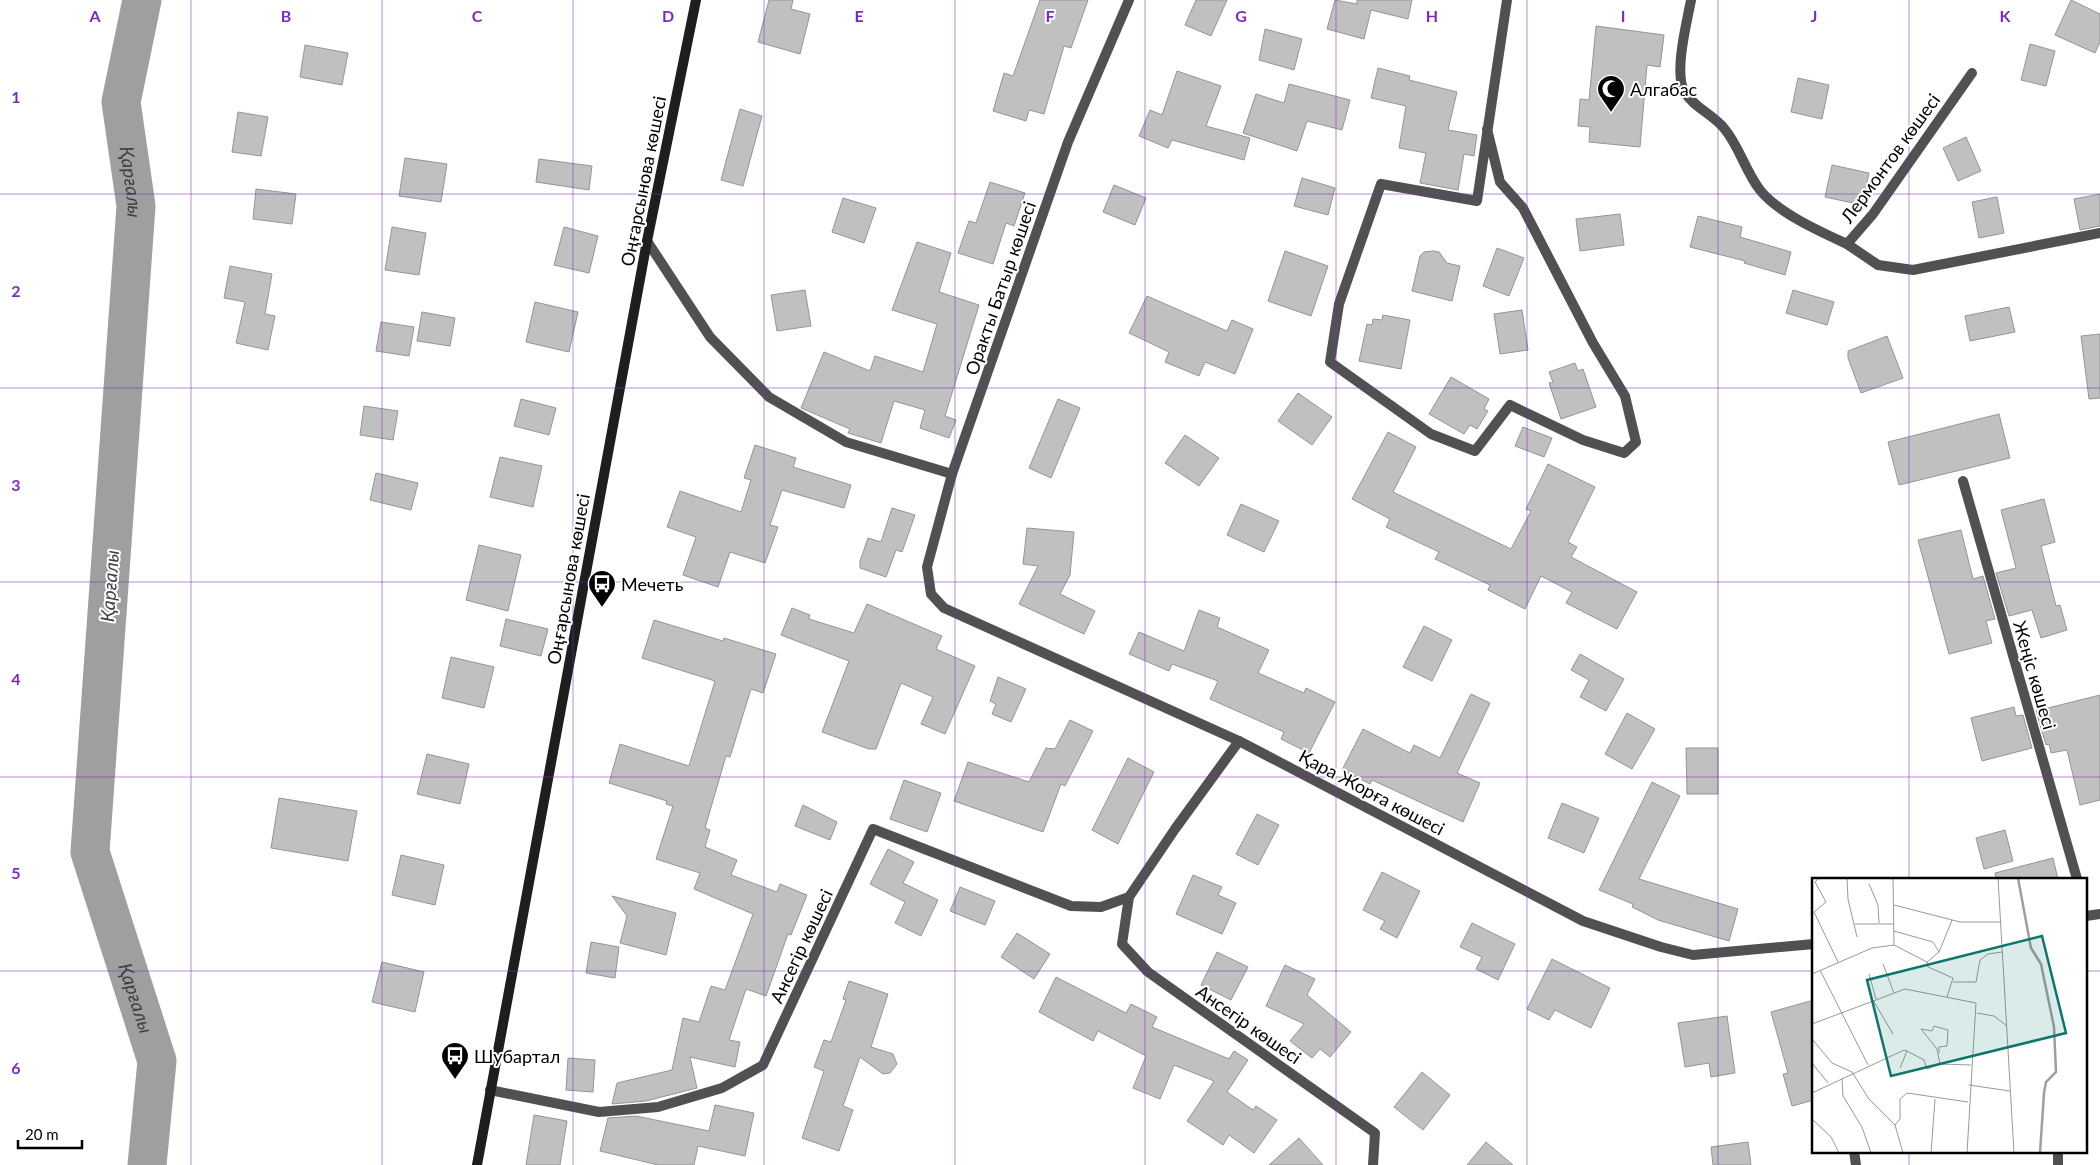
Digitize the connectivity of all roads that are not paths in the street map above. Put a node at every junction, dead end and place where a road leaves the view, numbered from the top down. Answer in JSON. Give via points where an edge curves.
{"nodes":[{"id":1,"x":696,"y":0,"type":"edge"},
{"id":2,"x":1129,"y":0,"type":"edge"},
{"id":3,"x":1507,"y":0,"type":"edge"},
{"id":4,"x":1691,"y":0,"type":"edge"},
{"id":5,"x":1972,"y":72,"type":"dead end"},
{"id":6,"x":1487,"y":129,"type":"junction"},
{"id":7,"x":2100,"y":233,"type":"edge"},
{"id":8,"x":647,"y":241,"type":"junction"},
{"id":9,"x":1847,"y":244,"type":"junction"},
{"id":10,"x":952,"y":474,"type":"junction"},
{"id":11,"x":1963,"y":481,"type":"dead end"},
{"id":12,"x":932,"y":594,"type":"joint"},
{"id":13,"x":1240,"y":741,"type":"junction"},
{"id":14,"x":2077,"y":878,"type":"edge"},
{"id":15,"x":1129,"y":897,"type":"junction"},
{"id":16,"x":1812,"y":944,"type":"edge"},
{"id":17,"x":490,"y":1090,"type":"junction"},
{"id":18,"x":1854,"y":1152,"type":"edge"},
{"id":19,"x":2058,"y":1152,"type":"edge"},
{"id":20,"x":476,"y":1165,"type":"edge"},
{"id":21,"x":1374,"y":1165,"type":"edge"},
{"id":22,"x":1856,"y":1165,"type":"edge"},
{"id":23,"x":2058,"y":1165,"type":"edge"}],
"edges":[{"from":1,"to":8,"type":"main road","name":"Оңғарсынова көшесі"},
{"from":2,"to":10,"type":"street","name":"Оракты Батыр көшесі","via":[[1068,142]]},
{"from":3,"to":6,"type":"street"},
{"from":4,"to":9,"type":"street","via":[[1680,70],[1684,90],[1725,129],[1760,191],[1783,210]]},
{"from":5,"to":9,"type":"street","name":"Лермонтов көшесі","via":[[1873,214]]},
{"from":6,"to":6,"type":"street","via":[[1477,202],[1381,184],[1339,304],[1330,362],[1431,434],[1475,451],[1510,405],[1583,440],[1624,453],[1636,442],[1625,396],[1589,335],[1523,208],[1500,182]]},
{"from":7,"to":9,"type":"street","name":"Лермонтов көшесі","via":[[1912,270],[1878,265]]},
{"from":8,"to":10,"type":"street","via":[[710,337],[769,397],[846,442]]},
{"from":8,"to":17,"type":"main road","name":"Оңғарсынова көшесі"},
{"from":10,"to":12,"type":"street","name":"Оракты Батыр көшесі","via":[[928,567]]},
{"from":11,"to":14,"type":"street","name":"Жеңіс көшесі"},
{"from":12,"to":13,"type":"street","name":"Қара Жорға көшесі","via":[[944,608]]},
{"from":13,"to":15,"type":"street","name":"Ансегір көшесі"},
{"from":13,"to":16,"type":"street","name":"Қара Жорға көшесі","via":[[1583,920],[1693,955]]},
{"from":15,"to":17,"type":"street","name":"Ансегір көшесі","via":[[1101,907],[1071,906],[873,829],[763,1064],[722,1088],[658,1107],[598,1112]]},
{"from":15,"to":21,"type":"street","name":"Ансегір көшесі","via":[[1122,944],[1148,972],[1375,1133]]},
{"from":17,"to":20,"type":"main road","name":"Оңғарсынова көшесі"},
{"from":18,"to":22,"type":"street"},
{"from":19,"to":23,"type":"street"}]}
